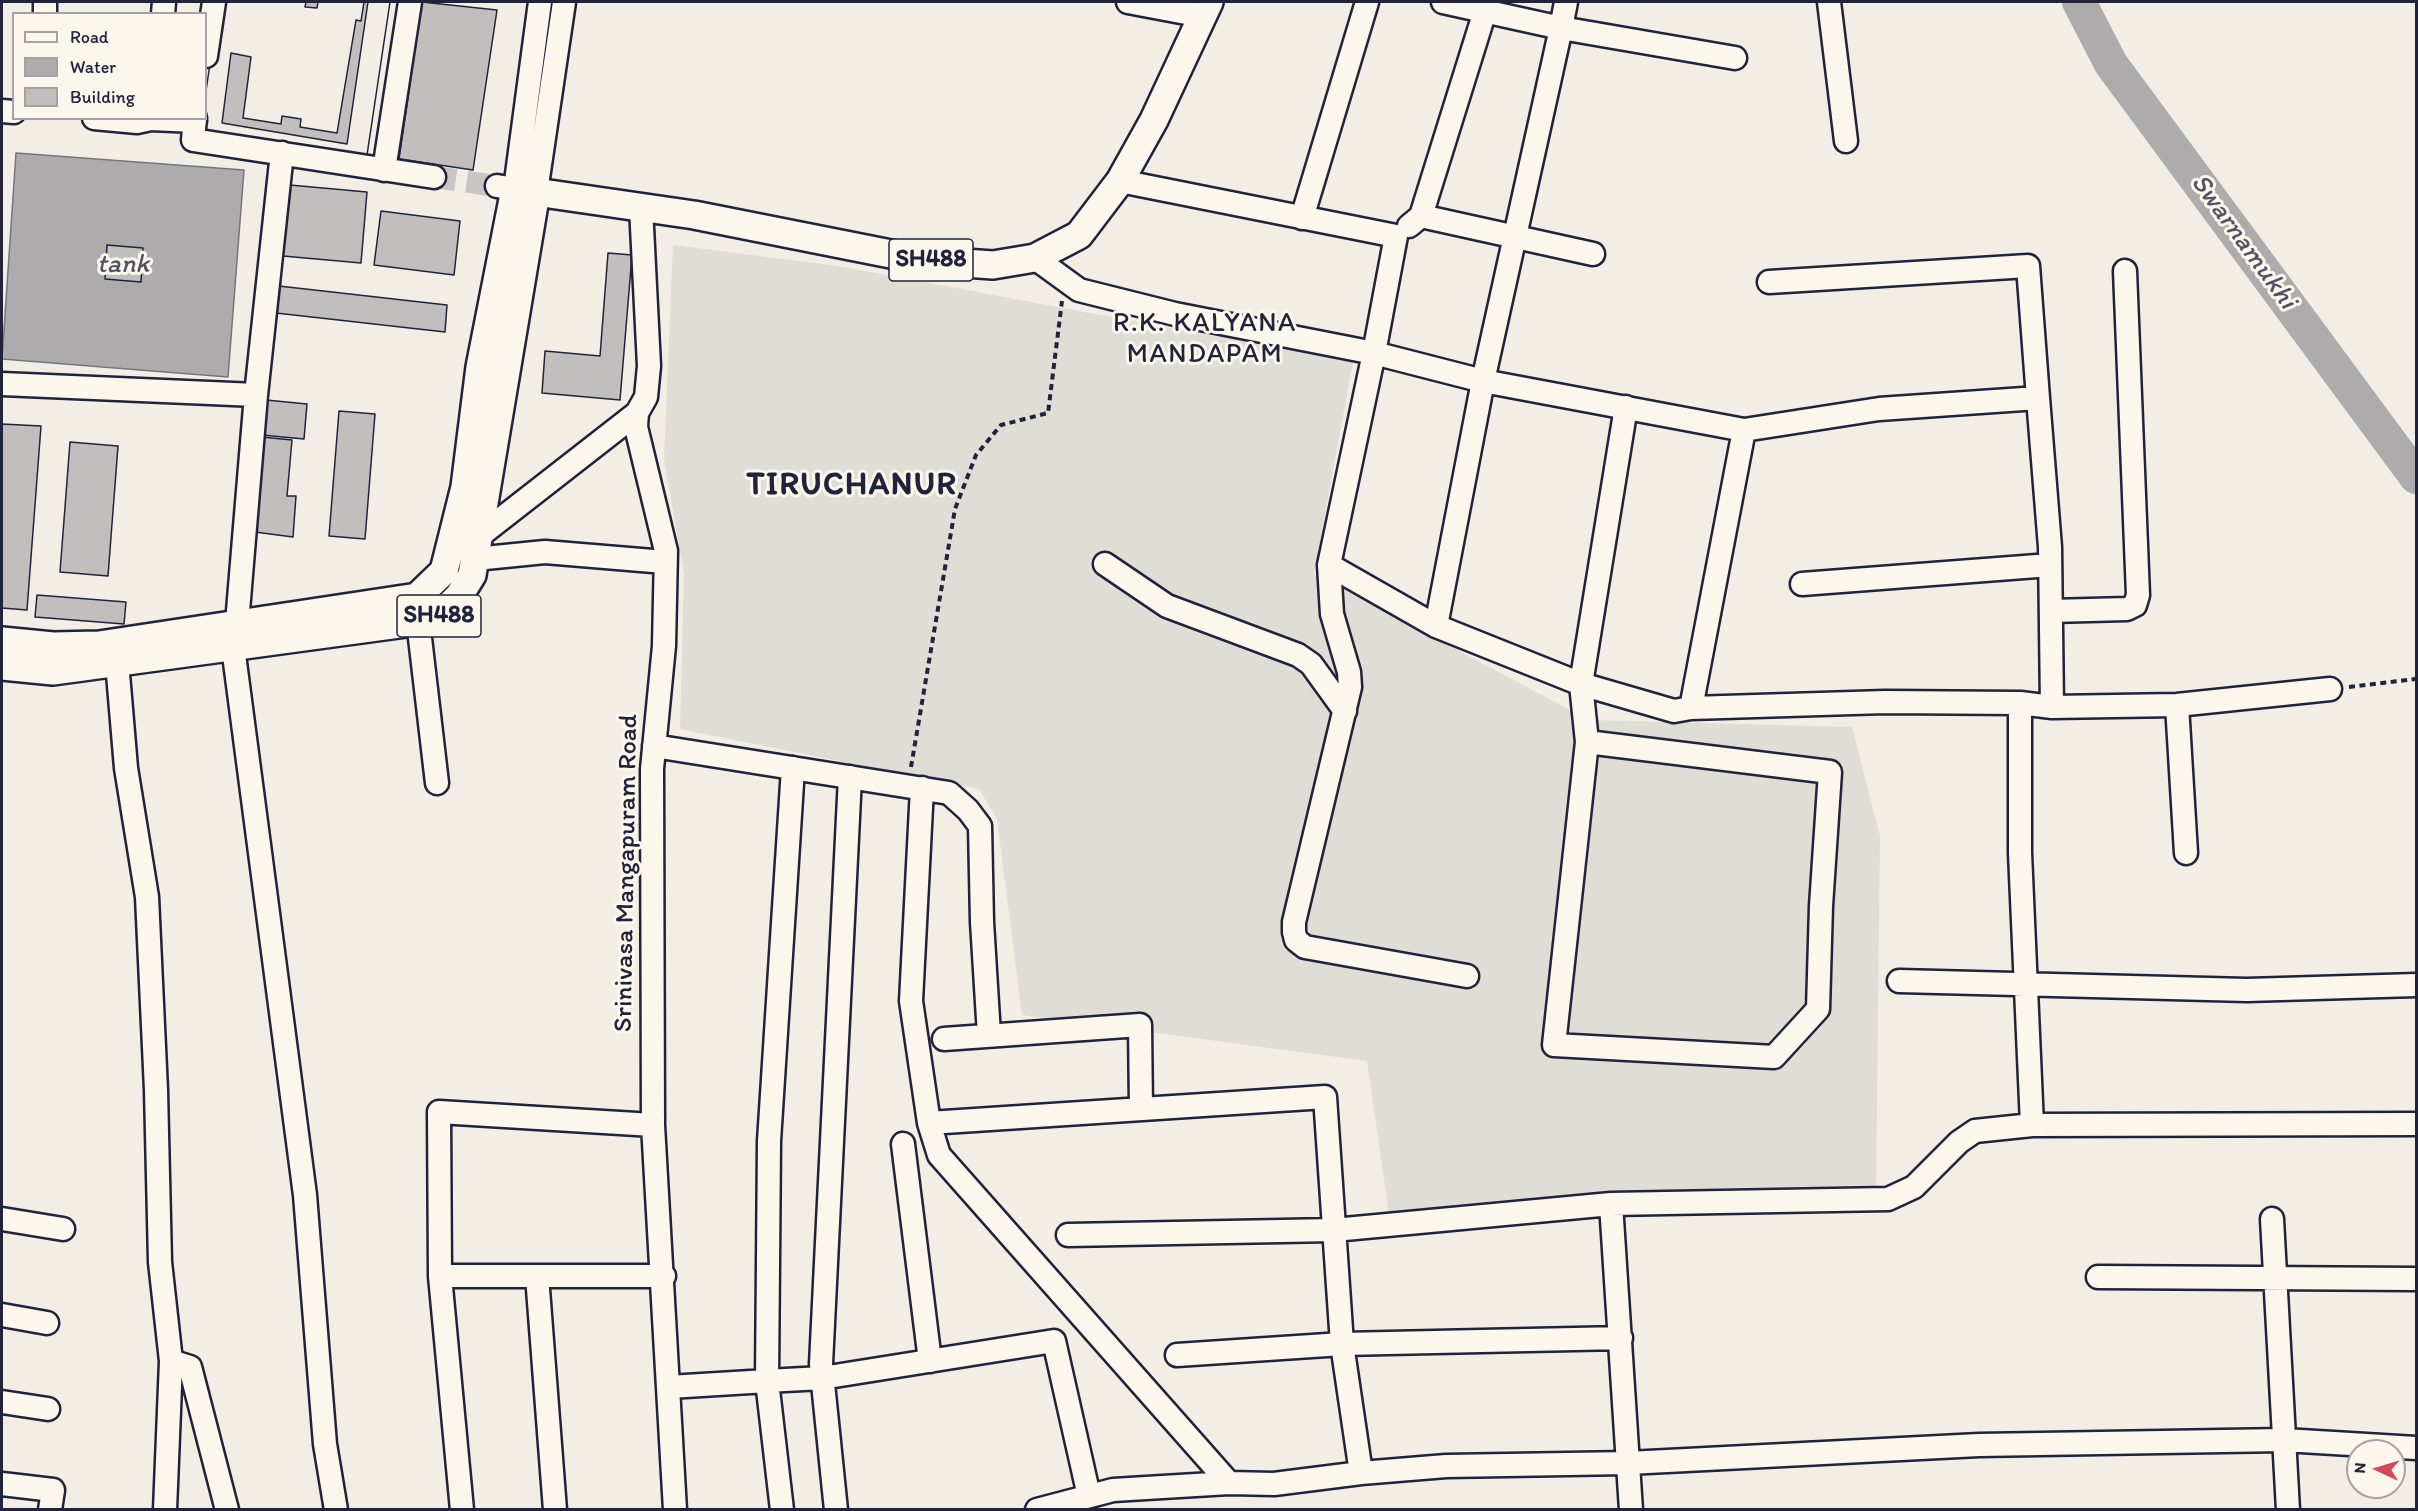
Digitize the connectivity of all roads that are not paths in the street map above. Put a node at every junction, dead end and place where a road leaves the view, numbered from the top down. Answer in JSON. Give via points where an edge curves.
{"nodes":[{"id":1,"x":214,"y":2,"type":"edge"},
{"id":2,"x":410,"y":2,"type":"edge"},
{"id":3,"x":540,"y":2,"type":"edge"},
{"id":4,"x":564,"y":2,"type":"edge"},
{"id":5,"x":1128,"y":2,"type":"edge"},
{"id":6,"x":1367,"y":2,"type":"edge"},
{"id":7,"x":1443,"y":2,"type":"edge"},
{"id":8,"x":1566,"y":2,"type":"edge"},
{"id":9,"x":1829,"y":2,"type":"edge"},
{"id":10,"x":1205,"y":9,"type":"edge"},
{"id":11,"x":1485,"y":11,"type":"junction"},
{"id":12,"x":1561,"y":28,"type":"junction"},
{"id":13,"x":207,"y":49,"type":"edge"},
{"id":14,"x":1735,"y":58,"type":"dead end"},
{"id":15,"x":116,"y":120,"type":"edge"},
{"id":16,"x":146,"y":120,"type":"edge"},
{"id":17,"x":195,"y":120,"type":"edge"},
{"id":18,"x":1846,"y":141,"type":"dead end"},
{"id":19,"x":282,"y":153,"type":"junction"},
{"id":20,"x":384,"y":170,"type":"junction"},
{"id":21,"x":434,"y":177,"type":"tunnel mouth"},
{"id":22,"x":1120,"y":180,"type":"junction"},
{"id":23,"x":516,"y":189,"type":"junction"},
{"id":24,"x":641,"y":207,"type":"junction"},
{"id":25,"x":1421,"y":216,"type":"junction"},
{"id":26,"x":1302,"y":218,"type":"junction"},
{"id":27,"x":1396,"y":236,"type":"junction"},
{"id":28,"x":1515,"y":239,"type":"junction"},
{"id":29,"x":1593,"y":254,"type":"dead end"},
{"id":30,"x":1035,"y":258,"type":"junction"},
{"id":31,"x":2126,"y":271,"type":"dead end"},
{"id":32,"x":1769,"y":282,"type":"dead end"},
{"id":33,"x":1374,"y":353,"type":"junction"},
{"id":34,"x":1483,"y":381,"type":"junction"},
{"id":35,"x":2,"y":384,"type":"edge"},
{"id":36,"x":256,"y":395,"type":"junction"},
{"id":37,"x":2038,"y":398,"type":"junction"},
{"id":38,"x":1626,"y":406,"type":"junction"},
{"id":39,"x":637,"y":414,"type":"junction"},
{"id":40,"x":1744,"y":430,"type":"junction"},
{"id":41,"x":476,"y":548,"type":"junction"},
{"id":42,"x":665,"y":562,"type":"junction"},
{"id":43,"x":1105,"y":564,"type":"dead end"},
{"id":44,"x":1329,"y":565,"type":"junction"},
{"id":45,"x":2050,"y":565,"type":"junction"},
{"id":46,"x":1802,"y":584,"type":"dead end"},
{"id":47,"x":2051,"y":611,"type":"junction"},
{"id":48,"x":418,"y":621,"type":"junction"},
{"id":49,"x":1436,"y":626,"type":"junction"},
{"id":50,"x":235,"y":635,"type":"junction"},
{"id":51,"x":2,"y":641,"type":"edge"},
{"id":52,"x":117,"y":662,"type":"junction"},
{"id":53,"x":2,"y":666,"type":"edge"},
{"id":54,"x":1581,"y":684,"type":"junction"},
{"id":55,"x":2330,"y":689,"type":"road end"},
{"id":56,"x":2020,"y":704,"type":"junction"},
{"id":57,"x":2177,"y":705,"type":"junction"},
{"id":58,"x":2052,"y":707,"type":"junction"},
{"id":59,"x":1691,"y":708,"type":"junction"},
{"id":60,"x":1345,"y":711,"type":"junction"},
{"id":61,"x":1587,"y":742,"type":"junction"},
{"id":62,"x":654,"y":746,"type":"junction"},
{"id":63,"x":793,"y":768,"type":"junction"},
{"id":64,"x":850,"y":777,"type":"junction"},
{"id":65,"x":437,"y":783,"type":"dead end"},
{"id":66,"x":915,"y":787,"type":"junction"},
{"id":67,"x":2186,"y":853,"type":"dead end"},
{"id":68,"x":1467,"y":976,"type":"dead end"},
{"id":69,"x":1899,"y":981,"type":"dead end"},
{"id":70,"x":2026,"y":986,"type":"junction"},
{"id":71,"x":2416,"y":986,"type":"edge"},
{"id":72,"x":989,"y":1035,"type":"junction"},
{"id":73,"x":944,"y":1039,"type":"dead end"},
{"id":74,"x":1141,"y":1110,"type":"junction"},
{"id":75,"x":928,"y":1123,"type":"junction"},
{"id":76,"x":2416,"y":1124,"type":"edge"},
{"id":77,"x":653,"y":1125,"type":"junction"},
{"id":78,"x":2032,"y":1125,"type":"junction"},
{"id":79,"x":903,"y":1144,"type":"dead end"},
{"id":80,"x":1611,"y":1204,"type":"junction"},
{"id":81,"x":2,"y":1219,"type":"edge"},
{"id":82,"x":2272,"y":1219,"type":"dead end"},
{"id":83,"x":63,"y":1229,"type":"dead end"},
{"id":84,"x":1334,"y":1230,"type":"junction"},
{"id":85,"x":1068,"y":1235,"type":"dead end"},
{"id":86,"x":440,"y":1276,"type":"junction"},
{"id":87,"x":537,"y":1276,"type":"junction"},
{"id":88,"x":664,"y":1276,"type":"junction"},
{"id":89,"x":2098,"y":1277,"type":"dead end"},
{"id":90,"x":2273,"y":1277,"type":"junction"},
{"id":91,"x":2416,"y":1279,"type":"edge"},
{"id":92,"x":2,"y":1315,"type":"edge"},
{"id":93,"x":47,"y":1323,"type":"dead end"},
{"id":94,"x":1621,"y":1338,"type":"junction"},
{"id":95,"x":1342,"y":1344,"type":"junction"},
{"id":96,"x":1177,"y":1355,"type":"dead end"},
{"id":97,"x":171,"y":1361,"type":"junction"},
{"id":98,"x":930,"y":1361,"type":"junction"},
{"id":99,"x":822,"y":1378,"type":"junction"},
{"id":100,"x":768,"y":1381,"type":"junction"},
{"id":101,"x":669,"y":1387,"type":"junction"},
{"id":102,"x":2,"y":1402,"type":"edge"},
{"id":103,"x":48,"y":1409,"type":"dead end"},
{"id":104,"x":2284,"y":1440,"type":"junction"},
{"id":105,"x":2416,"y":1448,"type":"edge"},
{"id":106,"x":1628,"y":1463,"type":"junction"},
{"id":107,"x":1361,"y":1473,"type":"junction"},
{"id":108,"x":1229,"y":1483,"type":"junction"},
{"id":109,"x":2,"y":1484,"type":"edge"},
{"id":110,"x":1089,"y":1496,"type":"junction"},
{"id":111,"x":50,"y":1509,"type":"edge"},
{"id":112,"x":165,"y":1509,"type":"edge"},
{"id":113,"x":227,"y":1509,"type":"edge"},
{"id":114,"x":336,"y":1509,"type":"edge"},
{"id":115,"x":462,"y":1509,"type":"edge"},
{"id":116,"x":555,"y":1509,"type":"edge"},
{"id":117,"x":675,"y":1509,"type":"edge"},
{"id":118,"x":782,"y":1509,"type":"edge"},
{"id":119,"x":836,"y":1509,"type":"edge"},
{"id":120,"x":1037,"y":1509,"type":"edge"},
{"id":121,"x":1631,"y":1509,"type":"edge"},
{"id":122,"x":2288,"y":1509,"type":"edge"}],
"edges":[{"from":1,"to":13,"type":"street"},
{"from":2,"to":20,"type":"street"},
{"from":3,"to":23,"type":"street"},
{"from":4,"to":23,"type":"street"},
{"from":5,"to":10,"type":"street"},
{"from":6,"to":26,"type":"street"},
{"from":7,"to":11,"type":"street"},
{"from":8,"to":12,"type":"street"},
{"from":9,"to":18,"type":"street"},
{"from":10,"to":22,"type":"main road","number":"SH488","via":[[1154,120]]},
{"from":11,"to":12,"type":"street"},
{"from":11,"to":25,"type":"street"},
{"from":12,"to":14,"type":"street"},
{"from":12,"to":28,"type":"street"},
{"from":15,"to":16,"type":"street"},
{"from":17,"to":19,"type":"street","via":[[193,140]]},
{"from":19,"to":20,"type":"street"},
{"from":19,"to":36,"type":"street"},
{"from":20,"to":21,"type":"street"},
{"from":22,"to":26,"type":"street"},
{"from":22,"to":30,"type":"main road","number":"SH488","via":[[1079,235]]},
{"from":23,"to":24,"type":"main road","number":"SH488"},
{"from":23,"to":41,"type":"main road","number":"SH488"},
{"from":23,"to":50,"type":"main road","number":"SH488","via":[[480,367],[465,488],[444,571],[417,597]]},
{"from":24,"to":30,"type":"main road","number":"SH488","via":[[921,260],[993,265]]},
{"from":24,"to":39,"type":"street","name":"Srinivasa Mangapuram Road","via":[[649,366],[646,397]]},
{"from":25,"to":27,"type":"street"},
{"from":25,"to":28,"type":"street"},
{"from":26,"to":27,"type":"street"},
{"from":27,"to":33,"type":"street"},
{"from":28,"to":29,"type":"street"},
{"from":28,"to":34,"type":"street"},
{"from":30,"to":33,"type":"street","via":[[1079,290],[1175,314]]},
{"from":31,"to":47,"type":"street","via":[[2138,595],[2127,609]]},
{"from":32,"to":37,"type":"street","via":[[2028,266]]},
{"from":33,"to":34,"type":"street"},
{"from":33,"to":44,"type":"street"},
{"from":34,"to":38,"type":"street"},
{"from":34,"to":49,"type":"street"},
{"from":35,"to":36,"type":"street"},
{"from":36,"to":50,"type":"street"},
{"from":37,"to":40,"type":"street","via":[[1879,409]]},
{"from":37,"to":45,"type":"street"},
{"from":38,"to":40,"type":"street"},
{"from":38,"to":54,"type":"street"},
{"from":39,"to":41,"type":"street"},
{"from":39,"to":42,"type":"street","name":"Srinivasa Mangapuram Road","via":[[636,428],[666,551]]},
{"from":40,"to":59,"type":"street"},
{"from":41,"to":42,"type":"street"},
{"from":41,"to":48,"type":"main road","number":"SH488","via":[[472,575],[459,596],[436,619]]},
{"from":42,"to":62,"type":"street","name":"Srinivasa Mangapuram Road","via":[[664,646]]},
{"from":43,"to":60,"type":"street","via":[[1167,606],[1298,655],[1311,664]]},
{"from":44,"to":49,"type":"street"},
{"from":44,"to":60,"type":"street","via":[[1332,614],[1349,672]]},
{"from":45,"to":46,"type":"street"},
{"from":45,"to":47,"type":"street"},
{"from":47,"to":58,"type":"street"},
{"from":48,"to":50,"type":"main road","number":"SH488"},
{"from":48,"to":65,"type":"street"},
{"from":49,"to":54,"type":"street"},
{"from":50,"to":51,"type":"main road","number":"SH488","via":[[99,645]]},
{"from":50,"to":52,"type":"main road","number":"SH488"},
{"from":50,"to":114,"type":"street","via":[[305,1195],[325,1444]]},
{"from":52,"to":53,"type":"main road","number":"SH488","via":[[53,671]]},
{"from":52,"to":97,"type":"street","via":[[126,768],[147,897],[160,1262]]},
{"from":54,"to":59,"type":"street","via":[[1674,711]]},
{"from":54,"to":61,"type":"street"},
{"from":55,"to":57,"type":"street"},
{"from":56,"to":58,"type":"street"},
{"from":56,"to":59,"type":"street","via":[[1885,702]]},
{"from":56,"to":70,"type":"street","via":[[2020,853]]},
{"from":57,"to":58,"type":"street"},
{"from":57,"to":67,"type":"street"},
{"from":60,"to":68,"type":"street","via":[[1294,922],[1296,940],[1305,947]]},
{"from":61,"to":61,"type":"street","via":[[1830,772],[1818,1009],[1774,1057],[1554,1045]]},
{"from":62,"to":63,"type":"street"},
{"from":62,"to":77,"type":"street","name":"Srinivasa Mangapuram Road"},
{"from":63,"to":64,"type":"street"},
{"from":63,"to":100,"type":"street","via":[[769,1141]]},
{"from":64,"to":66,"type":"street"},
{"from":64,"to":99,"type":"street"},
{"from":66,"to":72,"type":"street","via":[[949,793],[980,826]]},
{"from":66,"to":75,"type":"street","via":[[911,1001]]},
{"from":69,"to":70,"type":"street"},
{"from":70,"to":71,"type":"street","via":[[2247,990]]},
{"from":70,"to":78,"type":"street"},
{"from":72,"to":73,"type":"street"},
{"from":72,"to":74,"type":"street","via":[[1140,1025]]},
{"from":74,"to":75,"type":"street"},
{"from":74,"to":84,"type":"street","via":[[1325,1097]]},
{"from":75,"to":108,"type":"street","via":[[939,1155]]},
{"from":76,"to":78,"type":"street"},
{"from":77,"to":86,"type":"street","via":[[439,1112]]},
{"from":77,"to":88,"type":"street","name":"Srinivasa Mangapuram Road"},
{"from":78,"to":80,"type":"street","via":[[1976,1131],[1914,1187],[1888,1199]]},
{"from":79,"to":98,"type":"street"},
{"from":80,"to":84,"type":"street"},
{"from":80,"to":94,"type":"street"},
{"from":81,"to":83,"type":"street"},
{"from":82,"to":90,"type":"street"},
{"from":84,"to":85,"type":"street"},
{"from":84,"to":95,"type":"street"},
{"from":86,"to":87,"type":"street"},
{"from":86,"to":115,"type":"street"},
{"from":87,"to":88,"type":"street"},
{"from":87,"to":116,"type":"street"},
{"from":88,"to":101,"type":"street","name":"Srinivasa Mangapuram Road"},
{"from":89,"to":90,"type":"street"},
{"from":90,"to":91,"type":"street"},
{"from":90,"to":104,"type":"street"},
{"from":92,"to":93,"type":"street"},
{"from":94,"to":95,"type":"street"},
{"from":94,"to":106,"type":"street"},
{"from":95,"to":96,"type":"street"},
{"from":95,"to":107,"type":"street"},
{"from":97,"to":112,"type":"street"},
{"from":97,"to":113,"type":"street","via":[[190,1366]]},
{"from":98,"to":99,"type":"street"},
{"from":98,"to":110,"type":"street","via":[[1054,1341]]},
{"from":99,"to":100,"type":"street"},
{"from":99,"to":119,"type":"street"},
{"from":100,"to":101,"type":"street"},
{"from":100,"to":118,"type":"street"},
{"from":101,"to":117,"type":"street","name":"Srinivasa Mangapuram Road"},
{"from":102,"to":103,"type":"street"},
{"from":104,"to":105,"type":"street"},
{"from":104,"to":106,"type":"street","via":[[1979,1445]]},
{"from":104,"to":122,"type":"street"},
{"from":106,"to":107,"type":"street"},
{"from":106,"to":121,"type":"street"},
{"from":107,"to":108,"type":"street","via":[[1274,1484]]},
{"from":108,"to":110,"type":"street","via":[[1113,1490]]},
{"from":109,"to":111,"type":"street","via":[[53,1490]]},
{"from":110,"to":120,"type":"street"}]}
